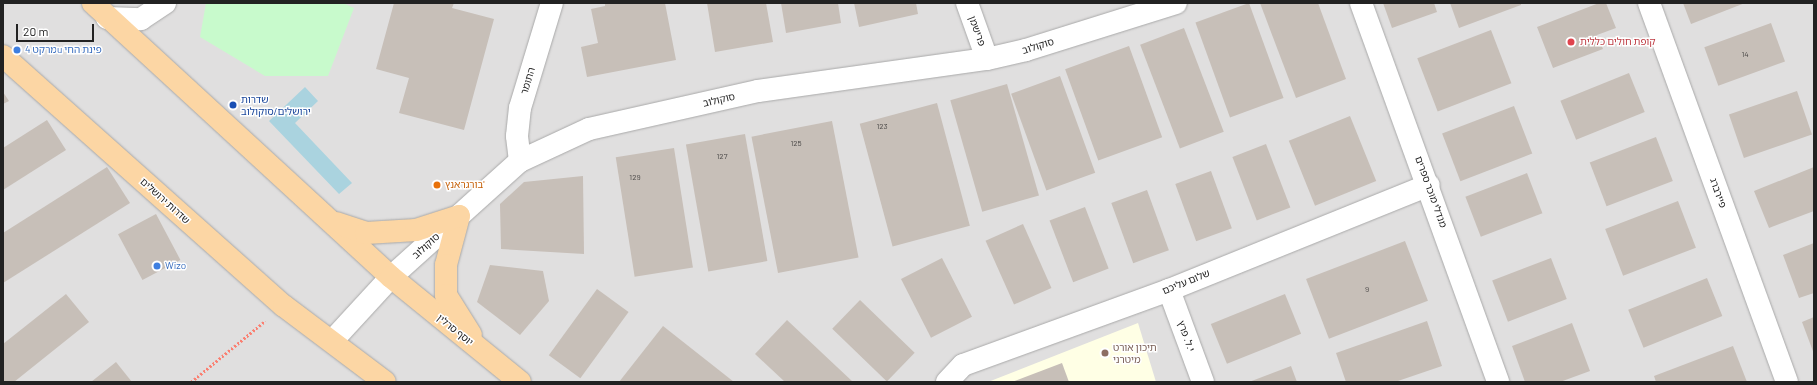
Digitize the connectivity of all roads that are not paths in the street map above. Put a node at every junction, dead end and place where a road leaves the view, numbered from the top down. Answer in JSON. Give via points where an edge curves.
{"nodes":[{"id":1,"x":164,"y":3,"type":"edge"},
{"id":2,"x":552,"y":3,"type":"edge"},
{"id":3,"x":966,"y":3,"type":"edge"},
{"id":4,"x":1176,"y":3,"type":"edge"},
{"id":5,"x":1361,"y":3,"type":"edge"},
{"id":6,"x":1649,"y":3,"type":"edge"},
{"id":7,"x":100,"y":10,"type":"edge"},
{"id":8,"x":3,"y":56,"type":"edge"},
{"id":9,"x":987,"y":59,"type":"junction"},
{"id":10,"x":520,"y":161,"type":"junction"},
{"id":11,"x":1429,"y":185,"type":"junction"},
{"id":12,"x":459,"y":216,"type":"junction"},
{"id":13,"x":327,"y":219,"type":"junction"},
{"id":14,"x":391,"y":278,"type":"junction"},
{"id":15,"x":1169,"y":290,"type":"junction"},
{"id":16,"x":332,"y":340,"type":"junction"},
{"id":17,"x":481,"y":351,"type":"junction"},
{"id":18,"x":385,"y":382,"type":"edge"},
{"id":19,"x":520,"y":382,"type":"edge"},
{"id":20,"x":947,"y":382,"type":"edge"},
{"id":21,"x":1203,"y":382,"type":"edge"},
{"id":22,"x":1498,"y":382,"type":"edge"},
{"id":23,"x":1787,"y":382,"type":"edge"}],
"edges":[{"from":1,"to":7,"type":"street","via":[[141,19]]},
{"from":2,"to":10,"type":"street","name":"התומר","via":[[520,108],[517,136]]},
{"from":3,"to":9,"type":"street","name":"פרישמן"},
{"from":4,"to":9,"type":"street","name":"סוקולוב","via":[[1026,50]]},
{"from":5,"to":11,"type":"street","name":"מנדלי מוכר ספרים"},
{"from":6,"to":23,"type":"street","name":"פיירברג"},
{"from":7,"to":13,"type":"main road"},
{"from":8,"to":16,"type":"main road","name":"שדרות ירושלים","via":[[284,306]]},
{"from":9,"to":10,"type":"street","name":"סוקולוב","via":[[758,91],[589,128]]},
{"from":10,"to":12,"type":"street","name":"סוקולוב"},
{"from":11,"to":15,"type":"street","name":"שלום עליכם"},
{"from":11,"to":22,"type":"street","name":"מנדלי מוכר ספרים"},
{"from":12,"to":13,"type":"main road","via":[[416,230],[366,234]]},
{"from":12,"to":14,"type":"street","name":"סוקולוב"},
{"from":12,"to":17,"type":"main road","via":[[446,265],[446,295]]},
{"from":13,"to":14,"type":"main road"},
{"from":14,"to":16,"type":"street","name":"סוקולוב"},
{"from":14,"to":17,"type":"main road","name":"יוסף סרלין"},
{"from":15,"to":20,"type":"street","name":"שלום עליכם","via":[[963,366]]},
{"from":15,"to":21,"type":"street","name":"י.ל. פרץ"},
{"from":16,"to":18,"type":"main road"},
{"from":17,"to":19,"type":"main road","name":"יוסף סרלין"}]}
